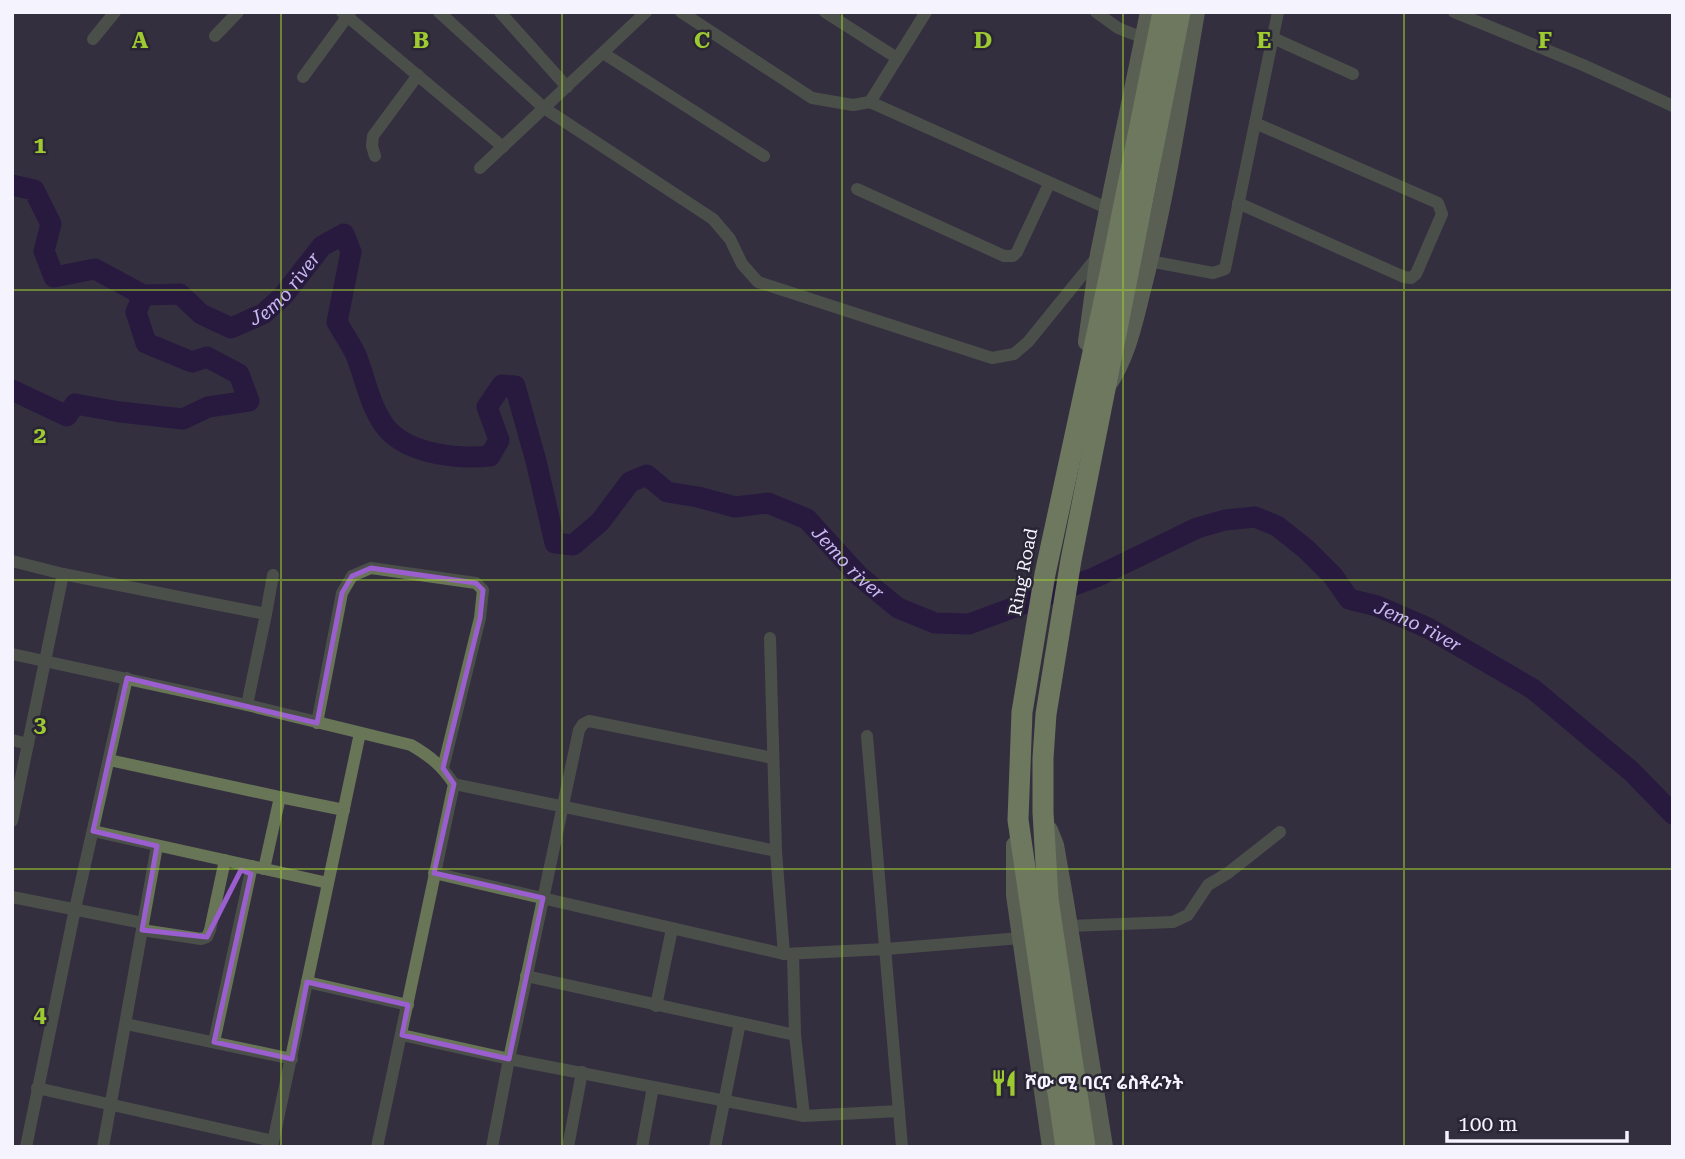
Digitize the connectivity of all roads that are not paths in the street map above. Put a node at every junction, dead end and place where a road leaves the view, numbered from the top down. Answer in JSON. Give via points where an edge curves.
{"nodes":[{"id":1,"x":115,"y":12,"type":"edge"},
{"id":2,"x":238,"y":12,"type":"edge"},
{"id":3,"x":439,"y":12,"type":"edge"},
{"id":4,"x":501,"y":12,"type":"edge"},
{"id":5,"x":681,"y":12,"type":"edge"},
{"id":6,"x":825,"y":12,"type":"edge"},
{"id":7,"x":926,"y":12,"type":"edge"},
{"id":8,"x":1096,"y":12,"type":"edge"},
{"id":9,"x":1149,"y":12,"type":"edge"},
{"id":10,"x":1163,"y":12,"type":"edge"},
{"id":11,"x":1180,"y":12,"type":"edge"},
{"id":12,"x":1196,"y":12,"type":"edge"},
{"id":13,"x":1279,"y":12,"type":"edge"},
{"id":14,"x":1454,"y":12,"type":"edge"},
{"id":15,"x":644,"y":13,"type":"edge"},
{"id":16,"x":346,"y":14,"type":"edge"},
{"id":17,"x":215,"y":36,"type":"dead end"},
{"id":18,"x":1273,"y":38,"type":"junction"},
{"id":19,"x":93,"y":39,"type":"dead end"},
{"id":20,"x":1166,"y":44,"type":"junction"},
{"id":21,"x":603,"y":53,"type":"junction"},
{"id":22,"x":897,"y":58,"type":"junction"},
{"id":23,"x":1353,"y":74,"type":"dead end"},
{"id":24,"x":418,"y":75,"type":"junction"},
{"id":25,"x":303,"y":77,"type":"dead end"},
{"id":26,"x":567,"y":87,"type":"junction"},
{"id":27,"x":870,"y":103,"type":"junction"},
{"id":28,"x":1673,"y":106,"type":"edge"},
{"id":29,"x":544,"y":108,"type":"junction"},
{"id":30,"x":1255,"y":123,"type":"junction"},
{"id":31,"x":503,"y":147,"type":"junction"},
{"id":32,"x":375,"y":156,"type":"dead end"},
{"id":33,"x":764,"y":156,"type":"dead end"},
{"id":34,"x":480,"y":168,"type":"dead end"},
{"id":35,"x":1049,"y":184,"type":"junction"},
{"id":36,"x":857,"y":189,"type":"dead end"},
{"id":37,"x":1238,"y":203,"type":"junction"},
{"id":38,"x":1109,"y":209,"type":"junction"},
{"id":39,"x":1098,"y":254,"type":"junction"},
{"id":40,"x":1149,"y":261,"type":"junction"},
{"id":41,"x":1096,"y":384,"type":"junction"},
{"id":42,"x":12,"y":561,"type":"edge"},
{"id":43,"x":63,"y":574,"type":"junction"},
{"id":44,"x":273,"y":575,"type":"dead end"},
{"id":45,"x":267,"y":614,"type":"junction"},
{"id":46,"x":770,"y":638,"type":"dead end"},
{"id":47,"x":12,"y":654,"type":"edge"},
{"id":48,"x":46,"y":661,"type":"junction"},
{"id":49,"x":127,"y":678,"type":"junction"},
{"id":50,"x":247,"y":705,"type":"junction"},
{"id":51,"x":317,"y":723,"type":"junction"},
{"id":52,"x":360,"y":733,"type":"junction"},
{"id":53,"x":867,"y":736,"type":"dead end"},
{"id":54,"x":12,"y":740,"type":"edge"},
{"id":55,"x":28,"y":744,"type":"junction"},
{"id":56,"x":773,"y":758,"type":"junction"},
{"id":57,"x":109,"y":760,"type":"junction"},
{"id":58,"x":443,"y":768,"type":"junction"},
{"id":59,"x":453,"y":784,"type":"junction"},
{"id":60,"x":280,"y":797,"type":"junction"},
{"id":61,"x":561,"y":806,"type":"junction"},
{"id":62,"x":344,"y":810,"type":"junction"},
{"id":63,"x":1043,"y":812,"type":"junction"},
{"id":64,"x":1018,"y":820,"type":"junction"},
{"id":65,"x":12,"y":821,"type":"edge"},
{"id":66,"x":93,"y":831,"type":"junction"},
{"id":67,"x":1280,"y":832,"type":"dead end"},
{"id":68,"x":157,"y":846,"type":"junction"},
{"id":69,"x":776,"y":850,"type":"junction"},
{"id":70,"x":225,"y":860,"type":"junction"},
{"id":71,"x":258,"y":868,"type":"junction"},
{"id":72,"x":434,"y":873,"type":"junction"},
{"id":73,"x":328,"y":883,"type":"junction"},
{"id":74,"x":12,"y":897,"type":"edge"},
{"id":75,"x":543,"y":898,"type":"junction"},
{"id":76,"x":75,"y":909,"type":"junction"},
{"id":77,"x":1069,"y":926,"type":"junction"},
{"id":78,"x":142,"y":927,"type":"junction"},
{"id":79,"x":672,"y":929,"type":"junction"},
{"id":80,"x":1021,"y":938,"type":"junction"},
{"id":81,"x":886,"y":949,"type":"junction"},
{"id":82,"x":788,"y":954,"type":"junction"},
{"id":83,"x":526,"y":976,"type":"junction"},
{"id":84,"x":307,"y":982,"type":"junction"},
{"id":85,"x":408,"y":1005,"type":"junction"},
{"id":86,"x":656,"y":1006,"type":"junction"},
{"id":87,"x":740,"y":1023,"type":"junction"},
{"id":88,"x":126,"y":1024,"type":"junction"},
{"id":89,"x":402,"y":1035,"type":"junction"},
{"id":90,"x":795,"y":1035,"type":"junction"},
{"id":91,"x":214,"y":1042,"type":"junction"},
{"id":92,"x":292,"y":1059,"type":"junction"},
{"id":93,"x":509,"y":1059,"type":"junction"},
{"id":94,"x":582,"y":1072,"type":"junction"},
{"id":95,"x":653,"y":1087,"type":"junction"},
{"id":96,"x":37,"y":1088,"type":"junction"},
{"id":97,"x":724,"y":1101,"type":"junction"},
{"id":98,"x":112,"y":1104,"type":"junction"},
{"id":99,"x":899,"y":1111,"type":"junction"},
{"id":100,"x":804,"y":1116,"type":"junction"},
{"id":101,"x":272,"y":1144,"type":"edge"},
{"id":102,"x":26,"y":1147,"type":"edge"},
{"id":103,"x":103,"y":1147,"type":"edge"},
{"id":104,"x":377,"y":1147,"type":"edge"},
{"id":105,"x":492,"y":1147,"type":"edge"},
{"id":106,"x":568,"y":1147,"type":"edge"},
{"id":107,"x":642,"y":1147,"type":"edge"},
{"id":108,"x":715,"y":1147,"type":"edge"},
{"id":109,"x":902,"y":1147,"type":"edge"},
{"id":110,"x":1051,"y":1147,"type":"edge"},
{"id":111,"x":1066,"y":1147,"type":"edge"},
{"id":112,"x":1085,"y":1147,"type":"edge"},
{"id":113,"x":1104,"y":1147,"type":"edge"}],
"edges":[{"from":1,"to":19,"type":"street"},
{"from":2,"to":17,"type":"street"},
{"from":3,"to":29,"type":"street"},
{"from":4,"to":26,"type":"street"},
{"from":5,"to":27,"type":"street","via":[[812,98]]},
{"from":6,"to":22,"type":"street"},
{"from":7,"to":22,"type":"street"},
{"from":8,"to":20,"type":"street","via":[[1118,27]]},
{"from":9,"to":20,"type":"street"},
{"from":10,"to":20,"type":"highway","name":"Ring Road"},
{"from":11,"to":20,"type":"highway","name":"Ring Road"},
{"from":12,"to":20,"type":"street"},
{"from":13,"to":18,"type":"street"},
{"from":14,"to":28,"type":"street"},
{"from":15,"to":21,"type":"street"},
{"from":16,"to":24,"type":"street"},
{"from":16,"to":25,"type":"street"},
{"from":18,"to":23,"type":"street"},
{"from":18,"to":30,"type":"street"},
{"from":20,"to":38,"type":"street"},
{"from":20,"to":40,"type":"street","via":[[1171,161]]},
{"from":20,"to":41,"type":"highway","name":"Ring Road"},
{"from":21,"to":26,"type":"street"},
{"from":21,"to":33,"type":"street"},
{"from":22,"to":27,"type":"street"},
{"from":24,"to":31,"type":"street"},
{"from":24,"to":32,"type":"street","via":[[373,136]]},
{"from":26,"to":29,"type":"street"},
{"from":27,"to":35,"type":"street"},
{"from":29,"to":31,"type":"street"},
{"from":29,"to":39,"type":"street","via":[[713,219],[758,282],[992,358],[1014,354],[1028,342]]},
{"from":30,"to":37,"type":"street"},
{"from":30,"to":37,"type":"street","via":[[1438,203],[1442,214],[1411,278]]},
{"from":31,"to":34,"type":"street"},
{"from":35,"to":36,"type":"street","via":[[1013,256],[1004,256]]},
{"from":35,"to":38,"type":"street"},
{"from":37,"to":40,"type":"street","via":[[1225,269],[1213,273]]},
{"from":38,"to":39,"type":"street"},
{"from":39,"to":41,"type":"street","via":[[1087,342]]},
{"from":40,"to":41,"type":"street","via":[[1121,366]]},
{"from":41,"to":63,"type":"highway","name":"Ring Road","via":[[1046,714]]},
{"from":41,"to":64,"type":"highway","name":"Ring Road","via":[[1045,574],[1032,645],[1022,712]]},
{"from":42,"to":43,"type":"street"},
{"from":43,"to":45,"type":"street"},
{"from":43,"to":48,"type":"street"},
{"from":44,"to":45,"type":"street"},
{"from":45,"to":50,"type":"street"},
{"from":46,"to":56,"type":"street"},
{"from":47,"to":48,"type":"street"},
{"from":48,"to":49,"type":"street"},
{"from":48,"to":55,"type":"street"},
{"from":49,"to":50,"type":"street"},
{"from":49,"to":57,"type":"street"},
{"from":50,"to":51,"type":"street"},
{"from":51,"to":52,"type":"street"},
{"from":51,"to":58,"type":"street","via":[[342,593],[352,576],[371,568],[476,583],[483,590],[480,618]]},
{"from":52,"to":58,"type":"street","via":[[411,745]]},
{"from":52,"to":62,"type":"street"},
{"from":53,"to":81,"type":"street"},
{"from":54,"to":55,"type":"street"},
{"from":55,"to":65,"type":"street"},
{"from":56,"to":61,"type":"street","via":[[589,721],[579,730]]},
{"from":56,"to":69,"type":"street"},
{"from":57,"to":60,"type":"street"},
{"from":57,"to":66,"type":"street"},
{"from":58,"to":59,"type":"street"},
{"from":59,"to":61,"type":"street"},
{"from":59,"to":72,"type":"street"},
{"from":60,"to":62,"type":"street"},
{"from":60,"to":71,"type":"street"},
{"from":61,"to":69,"type":"street"},
{"from":61,"to":75,"type":"street"},
{"from":62,"to":73,"type":"street"},
{"from":63,"to":77,"type":"street","via":[[1055,845]]},
{"from":63,"to":112,"type":"highway","name":"Ring Road","via":[[1048,899]]},
{"from":64,"to":80,"type":"street","via":[[1015,895]]},
{"from":64,"to":111,"type":"highway","name":"Ring Road"},
{"from":66,"to":68,"type":"street"},
{"from":66,"to":76,"type":"street"},
{"from":67,"to":77,"type":"street","via":[[1208,885],[1188,915],[1173,922]]},
{"from":68,"to":70,"type":"street"},
{"from":68,"to":78,"type":"street"},
{"from":69,"to":82,"type":"street"},
{"from":70,"to":71,"type":"street"},
{"from":70,"to":78,"type":"street","via":[[207,937]]},
{"from":71,"to":73,"type":"street"},
{"from":71,"to":91,"type":"street"},
{"from":72,"to":75,"type":"street"},
{"from":72,"to":85,"type":"street"},
{"from":73,"to":84,"type":"street"},
{"from":74,"to":76,"type":"street"},
{"from":75,"to":79,"type":"street"},
{"from":75,"to":83,"type":"street"},
{"from":76,"to":78,"type":"street"},
{"from":76,"to":96,"type":"street"},
{"from":77,"to":113,"type":"street"},
{"from":78,"to":88,"type":"street"},
{"from":79,"to":82,"type":"street"},
{"from":79,"to":86,"type":"street"},
{"from":80,"to":81,"type":"street"},
{"from":80,"to":110,"type":"street"},
{"from":81,"to":82,"type":"street"},
{"from":81,"to":99,"type":"street"},
{"from":82,"to":90,"type":"street"},
{"from":83,"to":86,"type":"street"},
{"from":83,"to":93,"type":"street"},
{"from":84,"to":85,"type":"street"},
{"from":84,"to":92,"type":"street"},
{"from":85,"to":89,"type":"street"},
{"from":86,"to":87,"type":"street"},
{"from":87,"to":90,"type":"street"},
{"from":87,"to":97,"type":"street"},
{"from":88,"to":91,"type":"street"},
{"from":88,"to":98,"type":"street"},
{"from":89,"to":93,"type":"street"},
{"from":89,"to":104,"type":"street"},
{"from":90,"to":100,"type":"street"},
{"from":91,"to":92,"type":"street"},
{"from":92,"to":101,"type":"street"},
{"from":93,"to":94,"type":"street"},
{"from":93,"to":105,"type":"street"},
{"from":94,"to":95,"type":"street"},
{"from":94,"to":106,"type":"street"},
{"from":95,"to":97,"type":"street"},
{"from":95,"to":107,"type":"street"},
{"from":96,"to":98,"type":"street"},
{"from":96,"to":102,"type":"street"},
{"from":97,"to":100,"type":"street"},
{"from":97,"to":108,"type":"street"},
{"from":98,"to":101,"type":"street"},
{"from":98,"to":103,"type":"street"},
{"from":99,"to":100,"type":"street"},
{"from":99,"to":109,"type":"street"}]}
